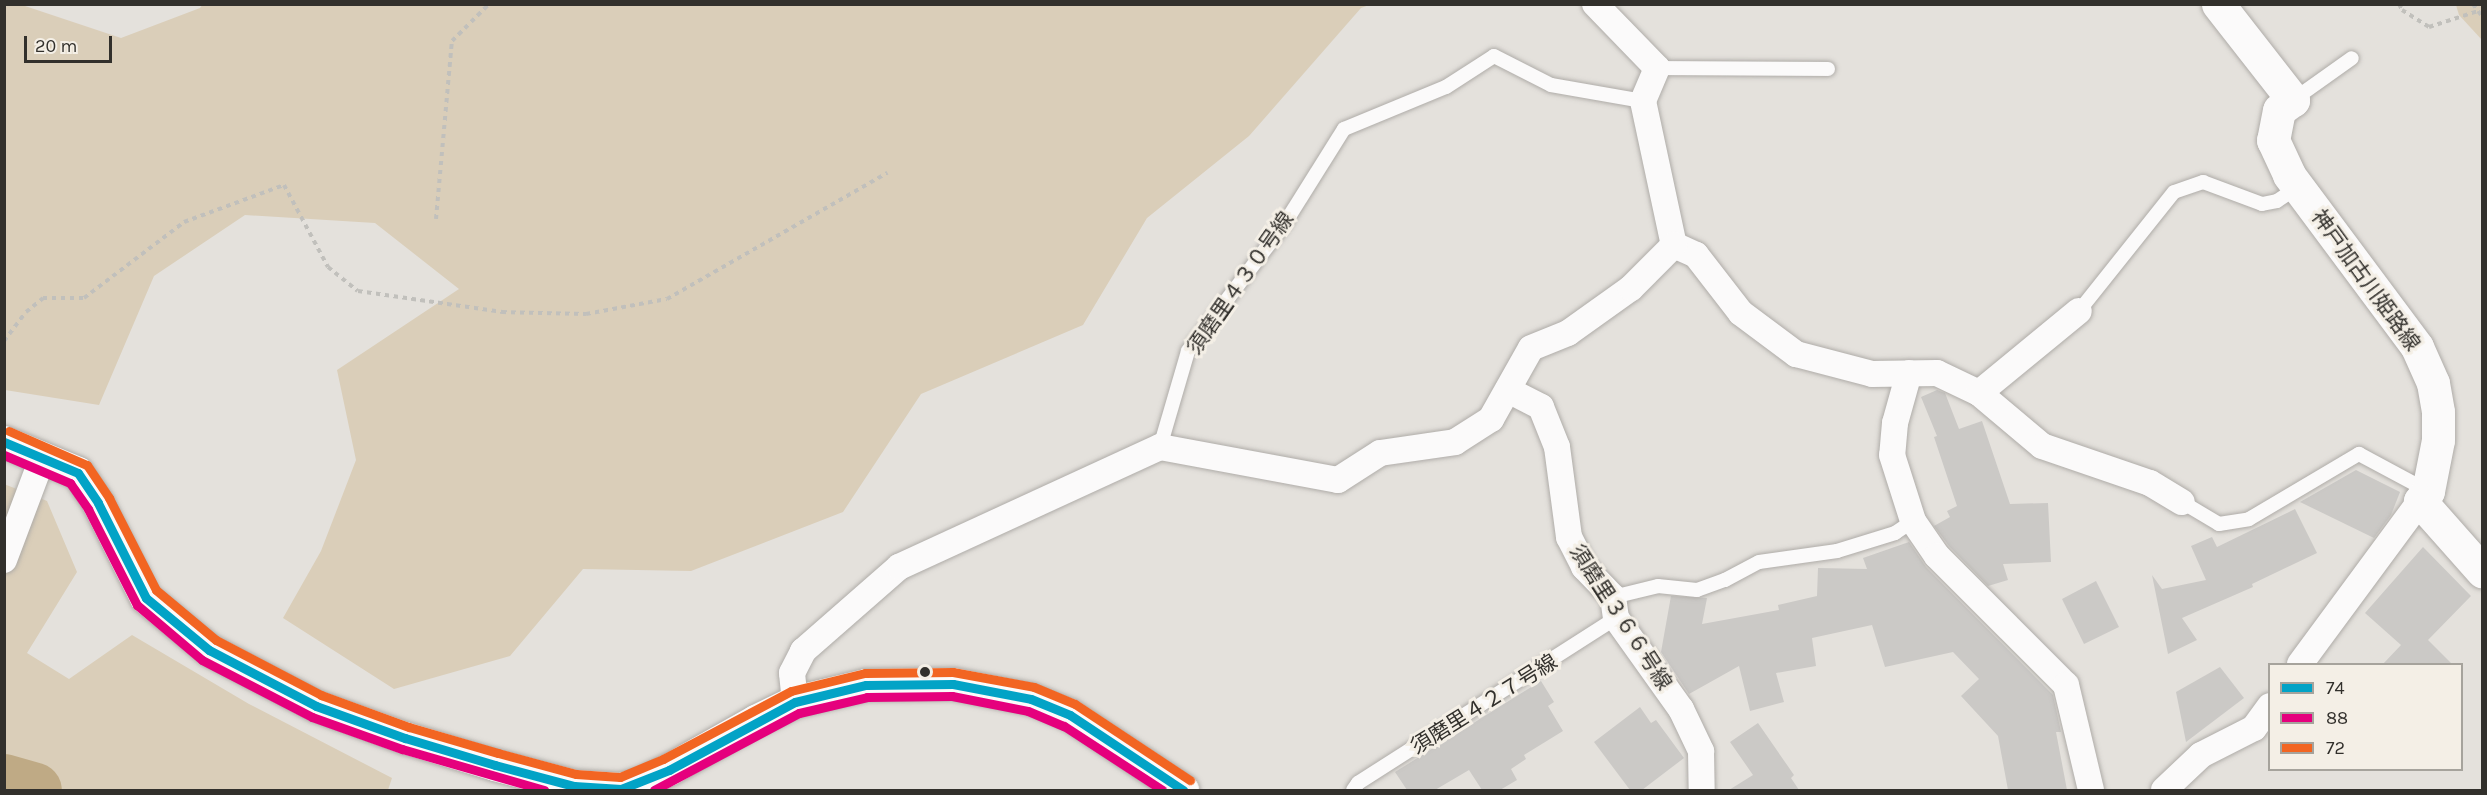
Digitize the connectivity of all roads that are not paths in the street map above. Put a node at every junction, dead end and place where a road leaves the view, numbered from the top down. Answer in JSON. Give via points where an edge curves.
{"nodes":[{"id":1,"x":1594,"y":4,"type":"edge"},
{"id":2,"x":2218,"y":4,"type":"edge"},
{"id":3,"x":2352,"y":58,"type":"dead end"},
{"id":4,"x":1657,"y":68,"type":"junction"},
{"id":5,"x":1827,"y":69,"type":"dead end"},
{"id":6,"x":1643,"y":100,"type":"junction"},
{"id":7,"x":2293,"y":100,"type":"junction"},
{"id":8,"x":2298,"y":187,"type":"junction"},
{"id":9,"x":1674,"y":245,"type":"junction"},
{"id":10,"x":2079,"y":311,"type":"joint"},
{"id":11,"x":1909,"y":373,"type":"junction"},
{"id":12,"x":1508,"y":390,"type":"junction"},
{"id":13,"x":1979,"y":393,"type":"junction"},
{"id":14,"x":4,"y":442,"type":"edge"},
{"id":15,"x":1160,"y":447,"type":"junction"},
{"id":16,"x":43,"y":456,"type":"junction"},
{"id":17,"x":2424,"y":496,"type":"junction"},
{"id":18,"x":2182,"y":502,"type":"joint"},
{"id":19,"x":1913,"y":521,"type":"junction"},
{"id":20,"x":4,"y":560,"type":"edge"},
{"id":21,"x":2482,"y":570,"type":"edge"},
{"id":22,"x":1614,"y":608,"type":"junction"},
{"id":23,"x":2301,"y":663,"type":"edge"},
{"id":24,"x":795,"y":702,"type":"junction"},
{"id":25,"x":2268,"y":709,"type":"edge"},
{"id":26,"x":1183,"y":790,"type":"edge"},
{"id":27,"x":1353,"y":790,"type":"edge"},
{"id":28,"x":1702,"y":790,"type":"edge"},
{"id":29,"x":2091,"y":790,"type":"edge"},
{"id":30,"x":2164,"y":790,"type":"edge"}],
"edges":[{"from":1,"to":4,"type":"street"},
{"from":2,"to":7,"type":"main road"},
{"from":3,"to":7,"type":"lane"},
{"from":4,"to":5,"type":"lane"},
{"from":4,"to":6,"type":"street"},
{"from":6,"to":9,"type":"street"},
{"from":6,"to":15,"type":"lane","name":"須磨里４３０号線","via":[[1551,85],[1494,56],[1446,87],[1344,129],[1285,223],[1188,351]]},
{"from":7,"to":8,"type":"main road","name":"神戸加古川姫路線","via":[[2279,110],[2273,140]]},
{"from":8,"to":10,"type":"lane","via":[[2277,201],[2262,204],[2203,182],[2174,192]]},
{"from":8,"to":17,"type":"main road","name":"神戸加古川姫路線","via":[[2417,347],[2433,382],[2438,440]]},
{"from":9,"to":11,"type":"street","via":[[1696,255],[1741,313],[1796,354],[1872,374]]},
{"from":9,"to":12,"type":"street","via":[[1630,288],[1568,333],[1531,348]]},
{"from":10,"to":13,"type":"street"},
{"from":11,"to":13,"type":"street","via":[[1937,373]]},
{"from":11,"to":19,"type":"street","via":[[1895,423],[1892,455]]},
{"from":12,"to":15,"type":"street","via":[[1491,418],[1455,442],[1380,453],[1338,480]]},
{"from":12,"to":22,"type":"street","name":"須磨里３６６号線","via":[[1541,407],[1557,447],[1569,537],[1584,567]]},
{"from":13,"to":18,"type":"street","via":[[2042,446],[2150,483]]},
{"from":14,"to":16,"type":"street"},
{"from":15,"to":24,"type":"street","via":[[899,567],[803,651],[792,673]]},
{"from":16,"to":20,"type":"street"},
{"from":16,"to":24,"type":"street","via":[[78,473],[98,503],[146,598],[174,624],[209,650],[306,701],[405,738],[574,786],[621,789],[669,770]]},
{"from":17,"to":18,"type":"lane","via":[[2359,454],[2249,519],[2218,524]]},
{"from":17,"to":21,"type":"main road"},
{"from":17,"to":23,"type":"street"},
{"from":19,"to":22,"type":"lane","name":"須磨里４２７号線","via":[[1896,533],[1837,551],[1759,562],[1697,590],[1659,586]]},
{"from":19,"to":29,"type":"street","via":[[1938,556],[2066,685]]},
{"from":22,"to":27,"type":"lane","name":"須磨里４２７号線"},
{"from":22,"to":28,"type":"street","name":"須磨里３６６号線","via":[[1681,709],[1701,752]]},
{"from":24,"to":26,"type":"street","via":[[866,685],[920,684],[953,684],[1031,699],[1070,715]]},
{"from":25,"to":30,"type":"street","via":[[2254,728],[2201,755]]}]}
